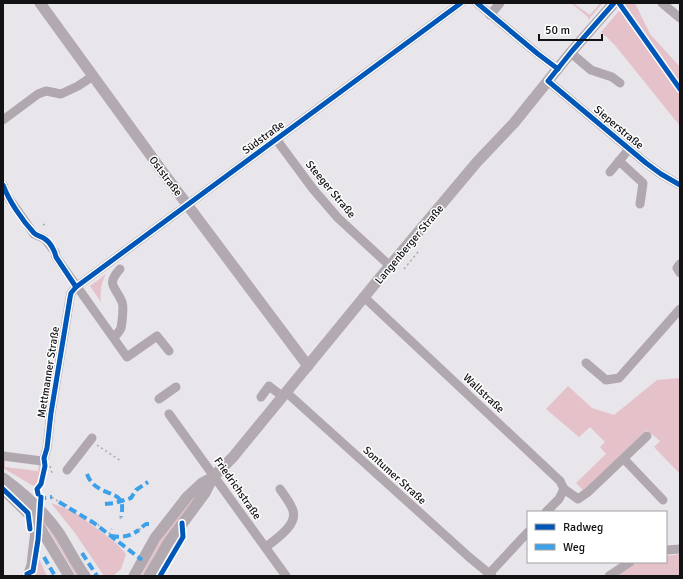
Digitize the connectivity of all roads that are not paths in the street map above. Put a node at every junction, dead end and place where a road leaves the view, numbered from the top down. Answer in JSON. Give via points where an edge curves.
{"nodes":[{"id":1,"x":40,"y":3,"type":"edge"},
{"id":2,"x":461,"y":3,"type":"edge"},
{"id":3,"x":476,"y":3,"type":"edge"},
{"id":4,"x":500,"y":3,"type":"edge"},
{"id":5,"x":614,"y":3,"type":"edge"},
{"id":6,"x":662,"y":3,"type":"edge"},
{"id":7,"x":490,"y":15,"type":"junction"},
{"id":8,"x":680,"y":18,"type":"edge"},
{"id":9,"x":570,"y":53,"type":"junction"},
{"id":10,"x":558,"y":69,"type":"junction"},
{"id":11,"x":93,"y":76,"type":"junction"},
{"id":12,"x":548,"y":81,"type":"junction"},
{"id":13,"x":620,"y":83,"type":"dead end"},
{"id":14,"x":3,"y":120,"type":"edge"},
{"id":15,"x":276,"y":139,"type":"junction"},
{"id":16,"x":629,"y":148,"type":"junction"},
{"id":17,"x":619,"y":161,"type":"junction"},
{"id":18,"x":610,"y":172,"type":"dead end"},
{"id":19,"x":3,"y":185,"type":"edge"},
{"id":20,"x":680,"y":185,"type":"edge"},
{"id":21,"x":188,"y":204,"type":"junction"},
{"id":22,"x":640,"y":204,"type":"dead end"},
{"id":23,"x":680,"y":264,"type":"edge"},
{"id":24,"x":390,"y":266,"type":"junction"},
{"id":25,"x":120,"y":269,"type":"dead end"},
{"id":26,"x":680,"y":273,"type":"edge"},
{"id":27,"x":76,"y":287,"type":"junction"},
{"id":28,"x":364,"y":297,"type":"junction"},
{"id":29,"x":680,"y":309,"type":"edge"},
{"id":30,"x":114,"y":338,"type":"junction"},
{"id":31,"x":169,"y":351,"type":"dead end"},
{"id":32,"x":586,"y":363,"type":"dead end"},
{"id":33,"x":308,"y":366,"type":"junction"},
{"id":34,"x":176,"y":387,"type":"dead end"},
{"id":35,"x":284,"y":394,"type":"junction"},
{"id":36,"x":261,"y":397,"type":"dead end"},
{"id":37,"x":159,"y":400,"type":"dead end"},
{"id":38,"x":169,"y":414,"type":"dead end"},
{"id":39,"x":647,"y":436,"type":"dead end"},
{"id":40,"x":91,"y":440,"type":"road end"},
{"id":41,"x":3,"y":456,"type":"edge"},
{"id":42,"x":624,"y":459,"type":"junction"},
{"id":43,"x":67,"y":470,"type":"dead end"},
{"id":44,"x":213,"y":476,"type":"junction"},
{"id":45,"x":3,"y":478,"type":"edge"},
{"id":46,"x":3,"y":489,"type":"edge"},
{"id":47,"x":280,"y":489,"type":"dead end"},
{"id":48,"x":564,"y":490,"type":"junction"},
{"id":49,"x":663,"y":500,"type":"dead end"},
{"id":50,"x":547,"y":511,"type":"edge"},
{"id":51,"x":36,"y":521,"type":"junction"},
{"id":52,"x":527,"y":533,"type":"edge"},
{"id":53,"x":266,"y":547,"type":"junction"},
{"id":54,"x":680,"y":549,"type":"edge"},
{"id":55,"x":667,"y":550,"type":"edge"},
{"id":56,"x":628,"y":563,"type":"edge"},
{"id":57,"x":489,"y":575,"type":"edge"},
{"id":58,"x":27,"y":576,"type":"edge"},
{"id":59,"x":69,"y":576,"type":"edge"},
{"id":60,"x":85,"y":576,"type":"edge"},
{"id":61,"x":134,"y":576,"type":"edge"},
{"id":62,"x":149,"y":576,"type":"edge"},
{"id":63,"x":286,"y":576,"type":"edge"},
{"id":64,"x":609,"y":576,"type":"edge"}],
"edges":[{"from":1,"to":11,"type":"main road","name":"Oststraße"},
{"from":2,"to":15,"type":"street","name":"Südstraße"},
{"from":3,"to":7,"type":"street"},
{"from":4,"to":7,"type":"street"},
{"from":5,"to":9,"type":"main road","name":"Langenberger Straße"},
{"from":6,"to":8,"type":"street"},
{"from":7,"to":10,"type":"street"},
{"from":9,"to":10,"type":"main road","name":"Langenberger Straße"},
{"from":9,"to":13,"type":"street","via":[[591,70],[612,77]]},
{"from":10,"to":12,"type":"main road","name":"Langenberger Straße"},
{"from":11,"to":14,"type":"street","via":[[61,94],[46,91],[38,94]]},
{"from":11,"to":21,"type":"main road","name":"Oststraße"},
{"from":12,"to":16,"type":"street","name":"Sieperstraße"},
{"from":12,"to":24,"type":"main road","name":"Langenberger Straße","via":[[511,132],[477,162]]},
{"from":15,"to":21,"type":"street","name":"Südstraße"},
{"from":15,"to":24,"type":"street","name":"Steeger Straße","via":[[338,218]]},
{"from":16,"to":17,"type":"street"},
{"from":16,"to":20,"type":"street","name":"Sieperstraße","via":[[661,174]]},
{"from":17,"to":18,"type":"street"},
{"from":17,"to":22,"type":"street","via":[[643,183]]},
{"from":19,"to":27,"type":"street","via":[[6,194],[34,234],[47,240]]},
{"from":21,"to":27,"type":"street","name":"Südstraße"},
{"from":21,"to":33,"type":"main road","name":"Oststraße"},
{"from":23,"to":26,"type":"street","via":[[677,268]]},
{"from":24,"to":28,"type":"main road","name":"Langenberger Straße"},
{"from":25,"to":30,"type":"street","via":[[113,277],[112,286],[123,304],[122,324]]},
{"from":27,"to":30,"type":"street"},
{"from":27,"to":41,"type":"street","name":"Mettmanner Straße","via":[[70,298],[51,413],[48,448],[44,458],[42,461]]},
{"from":28,"to":33,"type":"main road","name":"Langenberger Straße"},
{"from":28,"to":48,"type":"street","name":"Wallstraße","via":[[560,481]]},
{"from":29,"to":32,"type":"street","via":[[619,378],[606,380]]},
{"from":30,"to":31,"type":"street","via":[[128,357],[157,336]]},
{"from":33,"to":35,"type":"main road","name":"Langenberger Straße"},
{"from":34,"to":37,"type":"street"},
{"from":35,"to":36,"type":"street","name":"Sontumer Straße","via":[[269,386]]},
{"from":35,"to":44,"type":"main road","name":"Langenberger Straße","via":[[233,457]]},
{"from":35,"to":57,"type":"street","name":"Sontumer Straße"},
{"from":38,"to":44,"type":"street","name":"Friedrichstraße"},
{"from":39,"to":42,"type":"street"},
{"from":40,"to":43,"type":"street"},
{"from":42,"to":48,"type":"street","via":[[578,499]]},
{"from":42,"to":49,"type":"street"},
{"from":44,"to":53,"type":"street","name":"Friedrichstraße"},
{"from":44,"to":61,"type":"main road","name":"Langenberger Straße","via":[[187,497],[155,538]]},
{"from":44,"to":62,"type":"main road","via":[[205,493],[168,543]]},
{"from":45,"to":60,"type":"main road","via":[[43,513],[59,533]]},
{"from":46,"to":51,"type":"main road"},
{"from":47,"to":53,"type":"street","via":[[293,508],[293,516],[287,531]]},
{"from":48,"to":50,"type":"street"},
{"from":51,"to":58,"type":"street","via":[[32,565]]},
{"from":51,"to":59,"type":"main road"},
{"from":52,"to":57,"type":"street"},
{"from":53,"to":63,"type":"street","name":"Friedrichstraße"},
{"from":54,"to":55,"type":"street"},
{"from":56,"to":64,"type":"street"}]}
